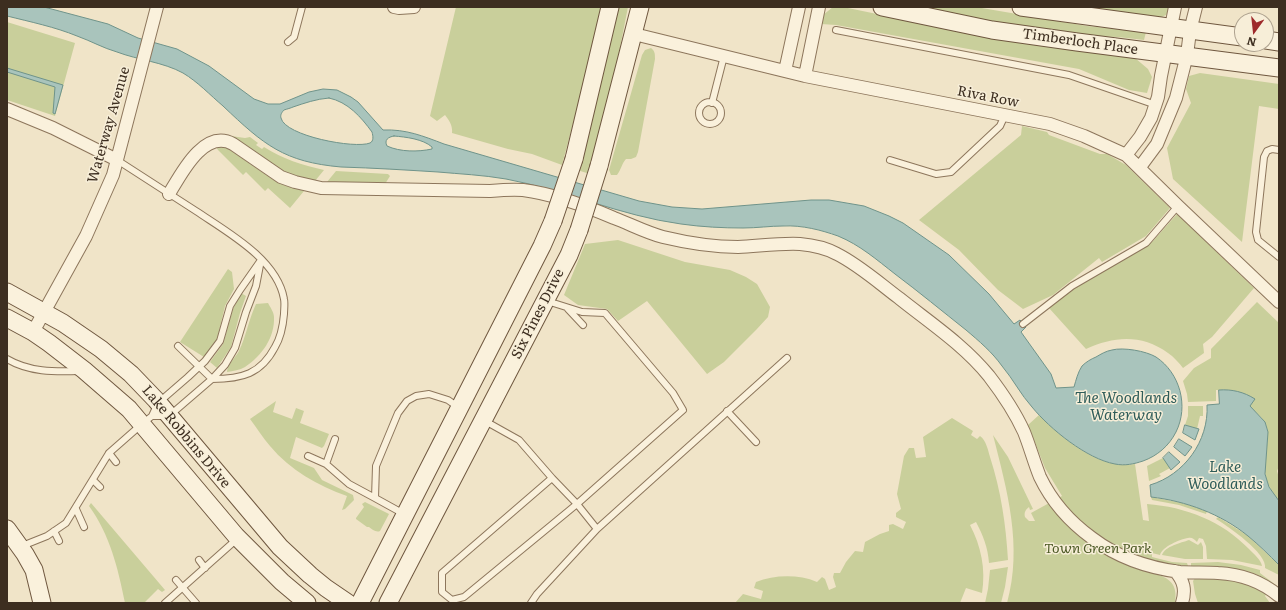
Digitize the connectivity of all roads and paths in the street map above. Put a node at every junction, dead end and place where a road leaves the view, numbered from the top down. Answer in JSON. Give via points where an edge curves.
{"nodes":[{"id":1,"x":157,"y":7,"type":"edge"},
{"id":2,"x":302,"y":7,"type":"edge"},
{"id":3,"x":394,"y":7,"type":"edge"},
{"id":4,"x":414,"y":7,"type":"edge"},
{"id":5,"x":610,"y":7,"type":"edge"},
{"id":6,"x":640,"y":7,"type":"edge"},
{"id":7,"x":799,"y":7,"type":"edge"},
{"id":8,"x":819,"y":7,"type":"edge"},
{"id":9,"x":882,"y":7,"type":"edge"},
{"id":10,"x":1020,"y":7,"type":"edge"},
{"id":11,"x":1175,"y":7,"type":"edge"},
{"id":12,"x":1196,"y":7,"type":"edge"},
{"id":13,"x":1170,"y":28,"type":"junction"},
{"id":14,"x":836,"y":30,"type":"dead end"},
{"id":15,"x":1190,"y":31,"type":"junction"},
{"id":16,"x":634,"y":34,"type":"junction"},
{"id":17,"x":1234,"y":36,"type":"edge"},
{"id":18,"x":288,"y":42,"type":"dead end"},
{"id":19,"x":1166,"y":53,"type":"junction"},
{"id":20,"x":724,"y":56,"type":"junction"},
{"id":21,"x":1187,"y":56,"type":"junction"},
{"id":22,"x":1279,"y":68,"type":"edge"},
{"id":23,"x":785,"y":71,"type":"junction"},
{"id":24,"x":805,"y":76,"type":"junction"},
{"id":25,"x":712,"y":103,"type":"dead end"},
{"id":26,"x":1156,"y":105,"type":"junction"},
{"id":27,"x":7,"y":109,"type":"edge"},
{"id":28,"x":1005,"y":115,"type":"junction"},
{"id":29,"x":1279,"y":150,"type":"edge"},
{"id":30,"x":1126,"y":155,"type":"junction"},
{"id":31,"x":117,"y":160,"type":"junction"},
{"id":32,"x":890,"y":160,"type":"dead end"},
{"id":33,"x":1140,"y":167,"type":"junction"},
{"id":34,"x":169,"y":194,"type":"junction"},
{"id":35,"x":1178,"y":206,"type":"junction"},
{"id":36,"x":1279,"y":257,"type":"edge"},
{"id":37,"x":261,"y":260,"type":"junction"},
{"id":38,"x":7,"y":292,"type":"edge"},
{"id":39,"x":545,"y":301,"type":"junction"},
{"id":40,"x":1279,"y":302,"type":"edge"},
{"id":41,"x":567,"y":308,"type":"junction"},
{"id":42,"x":44,"y":311,"type":"junction"},
{"id":43,"x":7,"y":318,"type":"edge"},
{"id":44,"x":1023,"y":324,"type":"dead end"},
{"id":45,"x":583,"y":325,"type":"dead end"},
{"id":46,"x":33,"y":332,"type":"junction"},
{"id":47,"x":178,"y":346,"type":"dead end"},
{"id":48,"x":7,"y":358,"type":"edge"},
{"id":49,"x":787,"y":358,"type":"dead end"},
{"id":50,"x":199,"y":367,"type":"junction"},
{"id":51,"x":84,"y":370,"type":"junction"},
{"id":52,"x":212,"y":379,"type":"junction"},
{"id":53,"x":459,"y":408,"type":"junction"},
{"id":54,"x":728,"y":410,"type":"junction"},
{"id":55,"x":151,"y":414,"type":"junction"},
{"id":56,"x":169,"y":416,"type":"junction"},
{"id":57,"x":484,"y":420,"type":"junction"},
{"id":58,"x":335,"y":440,"type":"dead end"},
{"id":59,"x":756,"y":442,"type":"dead end"},
{"id":60,"x":109,"y":453,"type":"junction"},
{"id":61,"x":308,"y":456,"type":"dead end"},
{"id":62,"x":116,"y":462,"type":"dead end"},
{"id":63,"x":326,"y":464,"type":"junction"},
{"id":64,"x":552,"y":478,"type":"junction"},
{"id":65,"x":93,"y":480,"type":"junction"},
{"id":66,"x":100,"y":487,"type":"dead end"},
{"id":67,"x":375,"y":498,"type":"junction"},
{"id":68,"x":577,"y":504,"type":"junction"},
{"id":69,"x":76,"y":509,"type":"junction"},
{"id":70,"x":405,"y":515,"type":"junction"},
{"id":71,"x":84,"y":527,"type":"dead end"},
{"id":72,"x":7,"y":529,"type":"edge"},
{"id":73,"x":597,"y":529,"type":"junction"},
{"id":74,"x":54,"y":531,"type":"junction"},
{"id":75,"x":238,"y":538,"type":"junction"},
{"id":76,"x":59,"y":541,"type":"dead end"},
{"id":77,"x":20,"y":546,"type":"junction"},
{"id":78,"x":199,"y":560,"type":"dead end"},
{"id":79,"x":205,"y":568,"type":"junction"},
{"id":80,"x":1175,"y":571,"type":"junction"},
{"id":81,"x":176,"y":580,"type":"dead end"},
{"id":82,"x":183,"y":588,"type":"junction"},
{"id":83,"x":1279,"y":596,"type":"edge"},
{"id":84,"x":42,"y":603,"type":"edge"},
{"id":85,"x":165,"y":603,"type":"edge"},
{"id":86,"x":196,"y":603,"type":"edge"},
{"id":87,"x":307,"y":603,"type":"edge"},
{"id":88,"x":348,"y":603,"type":"edge"},
{"id":89,"x":360,"y":603,"type":"edge"},
{"id":90,"x":388,"y":603,"type":"edge"},
{"id":91,"x":531,"y":603,"type":"edge"},
{"id":92,"x":1182,"y":603,"type":"edge"}],
"edges":[{"from":1,"to":31,"type":"street","name":"Waterway Avenue"},
{"from":2,"to":18,"type":"lane","via":[[294,37]]},
{"from":3,"to":4,"type":"street"},
{"from":5,"to":53,"type":"street","name":"Six Pines Drive","bridge":true,"via":[[574,159],[553,221]]},
{"from":6,"to":16,"type":"street","name":"Six Pines Drive"},
{"from":7,"to":23,"type":"street"},
{"from":8,"to":24,"type":"street"},
{"from":9,"to":19,"type":"street","name":"Timberloch Place","via":[[992,30]]},
{"from":10,"to":13,"type":"street","name":"Timberloch Place"},
{"from":11,"to":13,"type":"street"},
{"from":12,"to":15,"type":"street"},
{"from":13,"to":15,"type":"street","name":"Timberloch Place"},
{"from":13,"to":19,"type":"street"},
{"from":14,"to":26,"type":"lane","via":[[1069,75]]},
{"from":15,"to":17,"type":"street","name":"Timberloch Place"},
{"from":15,"to":21,"type":"street"},
{"from":16,"to":20,"type":"street","name":"Riva Row"},
{"from":16,"to":39,"type":"street","name":"Six Pines Drive","bridge":true,"via":[[600,166],[579,230]]},
{"from":19,"to":21,"type":"street","name":"Timberloch Place"},
{"from":19,"to":26,"type":"street"},
{"from":20,"to":23,"type":"street","name":"Riva Row"},
{"from":20,"to":25,"type":"lane"},
{"from":21,"to":22,"type":"street","name":"Timberloch Place"},
{"from":21,"to":33,"type":"street","via":[[1176,98],[1165,126],[1157,144]]},
{"from":23,"to":24,"type":"street","name":"Riva Row"},
{"from":24,"to":28,"type":"street","name":"Riva Row"},
{"from":26,"to":30,"type":"street","via":[[1140,137]]},
{"from":27,"to":31,"type":"street","via":[[53,128]]},
{"from":28,"to":30,"type":"street","name":"Riva Row","via":[[1050,124]]},
{"from":28,"to":32,"type":"lane","via":[[1000,126],[951,172],[936,174]]},
{"from":29,"to":36,"type":"lane","via":[[1267,151],[1264,157],[1256,232],[1258,240]]},
{"from":30,"to":33,"type":"street","name":"Riva Row"},
{"from":31,"to":34,"type":"lane"},
{"from":31,"to":42,"type":"street","name":"Waterway Avenue","via":[[86,236]]},
{"from":33,"to":35,"type":"street","name":"Riva Row"},
{"from":34,"to":37,"type":"lane","via":[[246,244]]},
{"from":34,"to":80,"type":"street","via":[[194,156],[212,142],[225,140],[281,177],[307,186],[518,190],[596,211],[659,236],[696,244],[802,244],[826,249],[850,262],[947,336],[974,360],[989,377],[1019,422],[1044,485],[1073,522],[1099,543],[1119,554],[1138,562]]},
{"from":35,"to":40,"type":"street","name":"Riva Row"},
{"from":35,"to":44,"type":"lane","via":[[1146,243],[1072,286]]},
{"from":37,"to":50,"type":"lane","via":[[230,306],[220,341]]},
{"from":37,"to":52,"type":"lane","via":[[256,286],[235,348],[225,365]]},
{"from":37,"to":52,"type":"lane","via":[[278,283],[284,299],[284,319],[280,338],[270,356],[251,373],[230,379]]},
{"from":38,"to":42,"type":"street","name":"Lake Robbins Drive"},
{"from":39,"to":41,"type":"lane"},
{"from":39,"to":57,"type":"street","name":"Six Pines Drive"},
{"from":41,"to":45,"type":"lane"},
{"from":41,"to":68,"type":"lane","via":[[582,312],[605,313],[673,393],[683,410]]},
{"from":42,"to":46,"type":"street","name":"Waterway Avenue"},
{"from":42,"to":55,"type":"street","name":"Lake Robbins Drive","via":[[101,349],[130,374]]},
{"from":43,"to":46,"type":"street","name":"Lake Robbins Drive"},
{"from":46,"to":51,"type":"street","name":"Lake Robbins Drive"},
{"from":47,"to":50,"type":"lane"},
{"from":48,"to":51,"type":"lane","via":[[27,368],[41,371]]},
{"from":49,"to":54,"type":"lane"},
{"from":50,"to":52,"type":"lane"},
{"from":50,"to":55,"type":"lane"},
{"from":51,"to":55,"type":"street","name":"Lake Robbins Drive","via":[[129,410]]},
{"from":52,"to":56,"type":"lane"},
{"from":53,"to":57,"type":"street"},
{"from":53,"to":67,"type":"lane","via":[[448,400],[429,394],[416,396],[407,401],[398,413],[376,466]]},
{"from":53,"to":70,"type":"street","name":"Six Pines Drive"},
{"from":54,"to":59,"type":"lane"},
{"from":54,"to":73,"type":"lane"},
{"from":55,"to":56,"type":"street","name":"Lake Robbins Drive"},
{"from":55,"to":60,"type":"lane"},
{"from":55,"to":75,"type":"street","name":"Lake Robbins Drive"},
{"from":56,"to":88,"type":"street","name":"Lake Robbins Drive","via":[[280,547],[310,575]]},
{"from":57,"to":64,"type":"lane","via":[[519,440]]},
{"from":57,"to":90,"type":"street","name":"Six Pines Drive"},
{"from":58,"to":63,"type":"lane"},
{"from":60,"to":62,"type":"lane"},
{"from":60,"to":65,"type":"lane"},
{"from":61,"to":63,"type":"lane"},
{"from":63,"to":67,"type":"lane","via":[[349,484]]},
{"from":64,"to":68,"type":"lane"},
{"from":64,"to":68,"type":"lane","via":[[442,573],[442,592],[452,600],[464,597]]},
{"from":65,"to":66,"type":"lane"},
{"from":65,"to":69,"type":"lane"},
{"from":67,"to":70,"type":"lane"},
{"from":68,"to":73,"type":"lane"},
{"from":69,"to":71,"type":"lane"},
{"from":69,"to":74,"type":"lane","via":[[66,523]]},
{"from":70,"to":89,"type":"street","name":"Six Pines Drive"},
{"from":72,"to":77,"type":"street"},
{"from":73,"to":91,"type":"lane"},
{"from":74,"to":76,"type":"lane"},
{"from":74,"to":77,"type":"lane"},
{"from":75,"to":79,"type":"lane"},
{"from":75,"to":87,"type":"street","name":"Lake Robbins Drive"},
{"from":77,"to":84,"type":"street","via":[[34,570]]},
{"from":78,"to":79,"type":"lane"},
{"from":79,"to":82,"type":"lane"},
{"from":80,"to":83,"type":"street","via":[[1241,576],[1264,585]]},
{"from":80,"to":92,"type":"street","via":[[1185,587]]},
{"from":81,"to":82,"type":"lane"},
{"from":82,"to":85,"type":"lane"},
{"from":82,"to":86,"type":"lane"}]}
